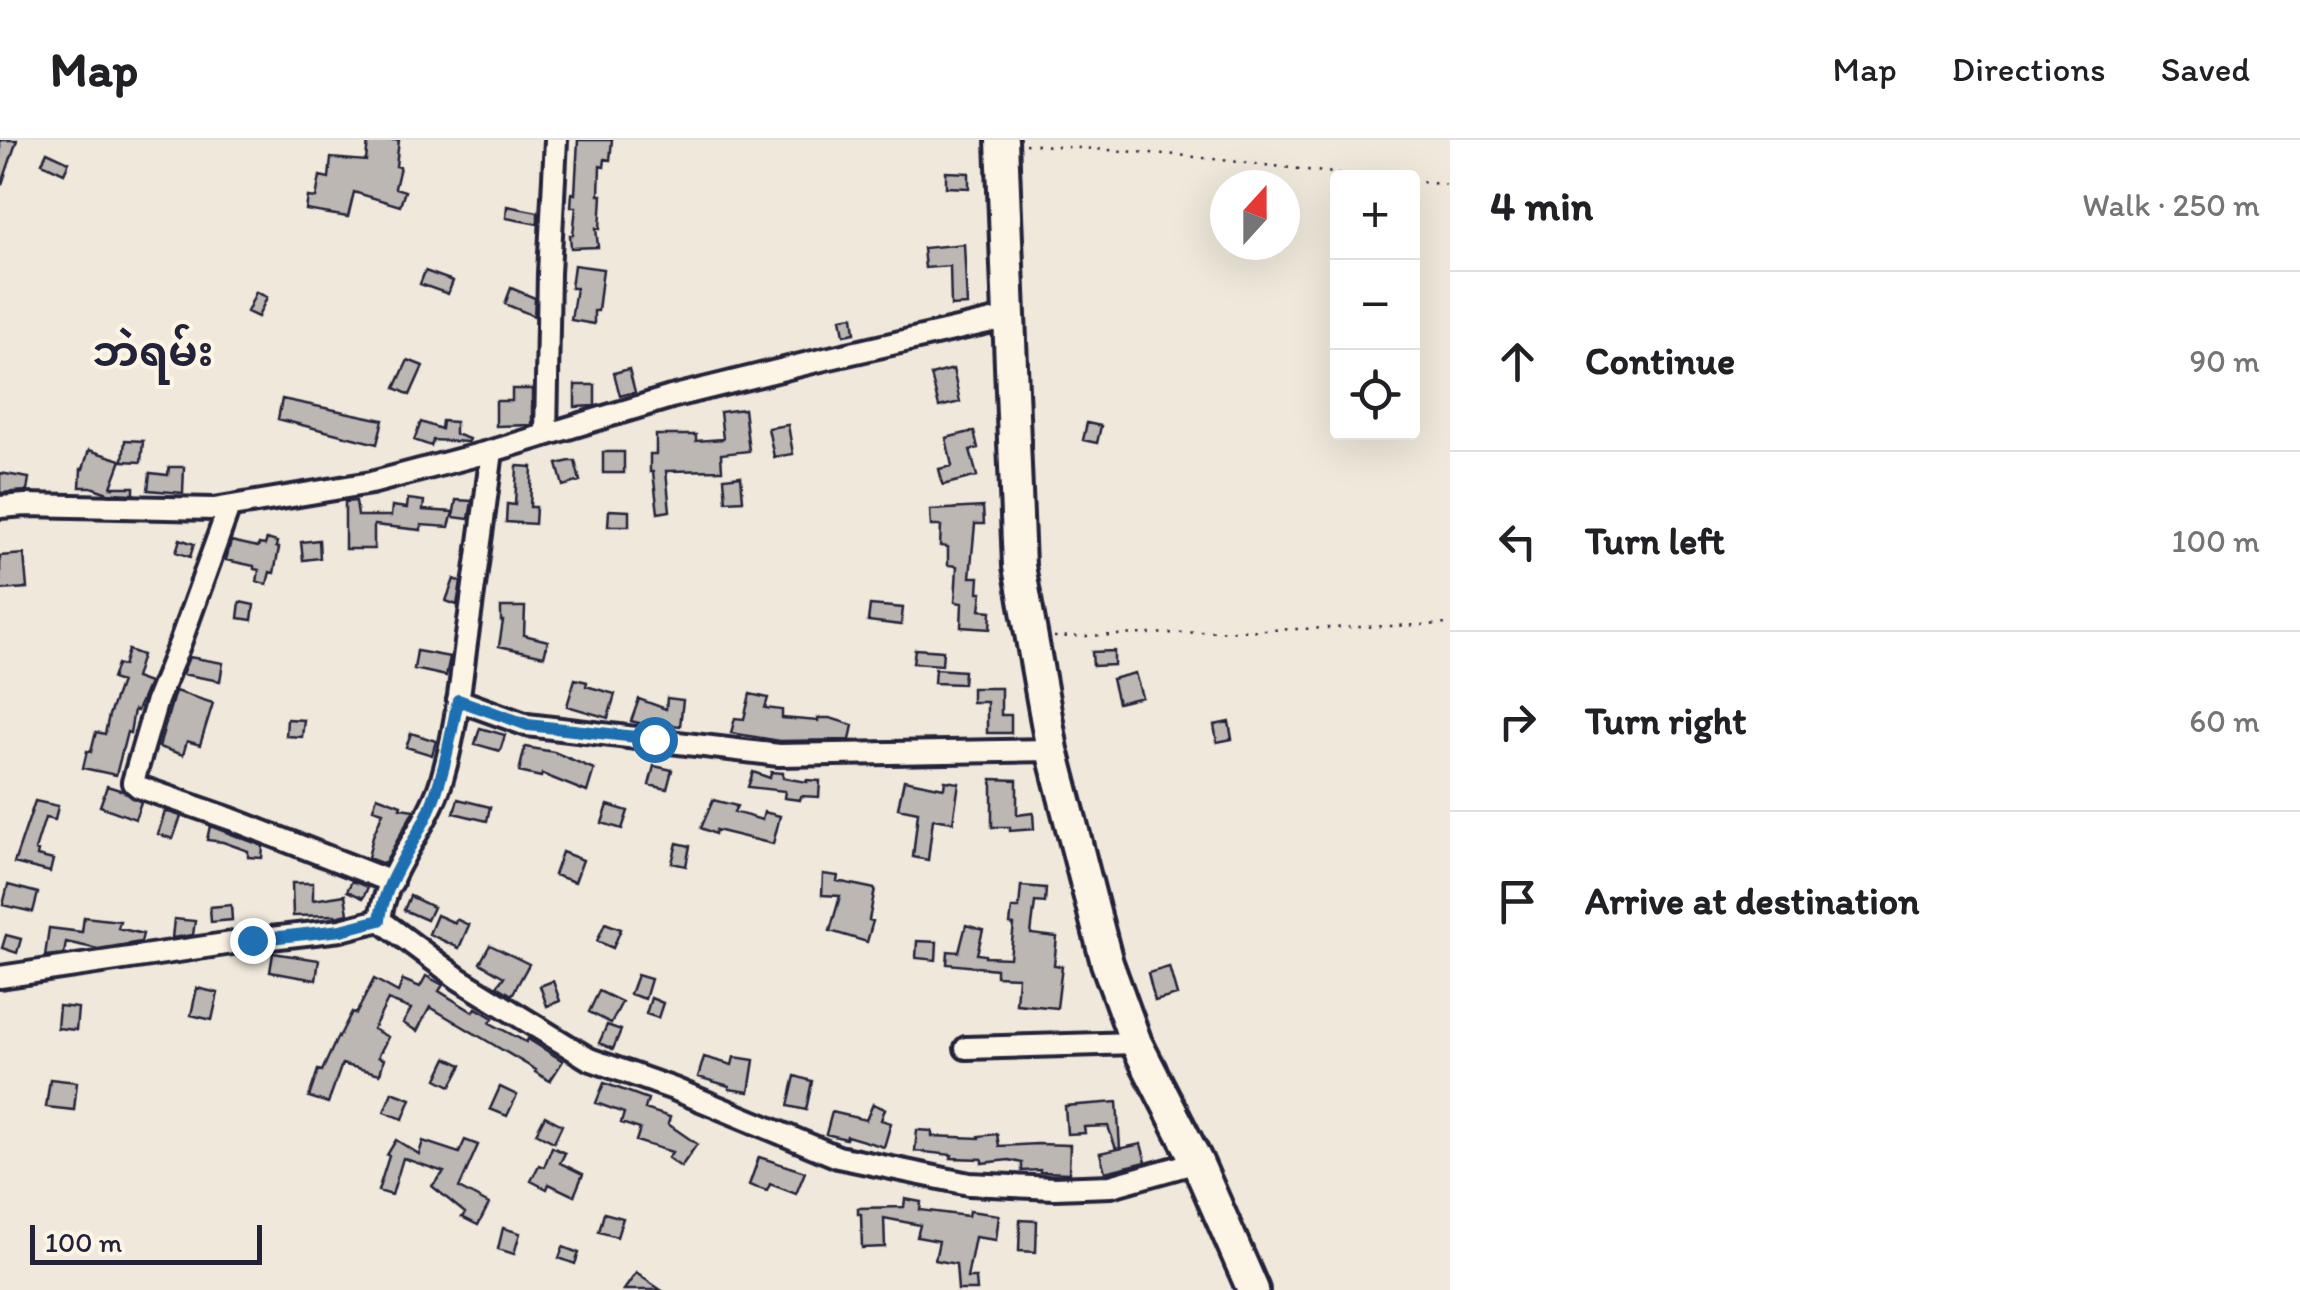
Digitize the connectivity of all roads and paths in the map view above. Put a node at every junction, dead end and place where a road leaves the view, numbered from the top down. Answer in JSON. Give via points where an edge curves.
{"nodes":[{"id":1,"x":556,"y":140,"type":"edge"},
{"id":2,"x":1002,"y":141,"type":"edge"},
{"id":3,"x":1330,"y":172,"type":"edge"},
{"id":4,"x":1420,"y":182,"type":"edge"},
{"id":5,"x":1450,"y":184,"type":"edge"},
{"id":6,"x":1010,"y":317,"type":"junction"},
{"id":7,"x":546,"y":434,"type":"junction"},
{"id":8,"x":492,"y":451,"type":"junction"},
{"id":9,"x":0,"y":507,"type":"edge"},
{"id":10,"x":229,"y":507,"type":"junction"},
{"id":11,"x":1450,"y":624,"type":"edge"},
{"id":12,"x":1032,"y":638,"type":"junction"},
{"id":13,"x":458,"y":700,"type":"junction"},
{"id":14,"x":1052,"y":750,"type":"junction"},
{"id":15,"x":392,"y":882,"type":"junction"},
{"id":16,"x":380,"y":920,"type":"junction"},
{"id":17,"x":0,"y":977,"type":"edge"},
{"id":18,"x":1136,"y":1043,"type":"junction"},
{"id":19,"x":966,"y":1048,"type":"dead end"},
{"id":20,"x":1197,"y":1162,"type":"junction"},
{"id":21,"x":1253,"y":1290,"type":"edge"}],
"edges":[{"from":1,"to":7,"type":"street"},
{"from":2,"to":3,"type":"path"},
{"from":2,"to":6,"type":"highway"},
{"from":4,"to":5,"type":"path"},
{"from":6,"to":7,"type":"street"},
{"from":6,"to":12,"type":"highway","via":[[1019,566]]},
{"from":7,"to":8,"type":"street"},
{"from":8,"to":10,"type":"street","via":[[372,483]]},
{"from":8,"to":13,"type":"street"},
{"from":9,"to":10,"type":"street"},
{"from":10,"to":15,"type":"street","via":[[133,782]]},
{"from":11,"to":12,"type":"path"},
{"from":12,"to":14,"type":"highway"},
{"from":13,"to":14,"type":"street","via":[[528,725],[780,755]]},
{"from":13,"to":15,"type":"street","via":[[442,781]]},
{"from":14,"to":18,"type":"highway","via":[[1107,963]]},
{"from":15,"to":16,"type":"street"},
{"from":16,"to":17,"type":"street"},
{"from":16,"to":20,"type":"street","via":[[459,979],[589,1059],[838,1158],[969,1184],[1054,1188],[1111,1186]]},
{"from":18,"to":19,"type":"street"},
{"from":18,"to":20,"type":"highway"},
{"from":20,"to":21,"type":"highway"}]}
